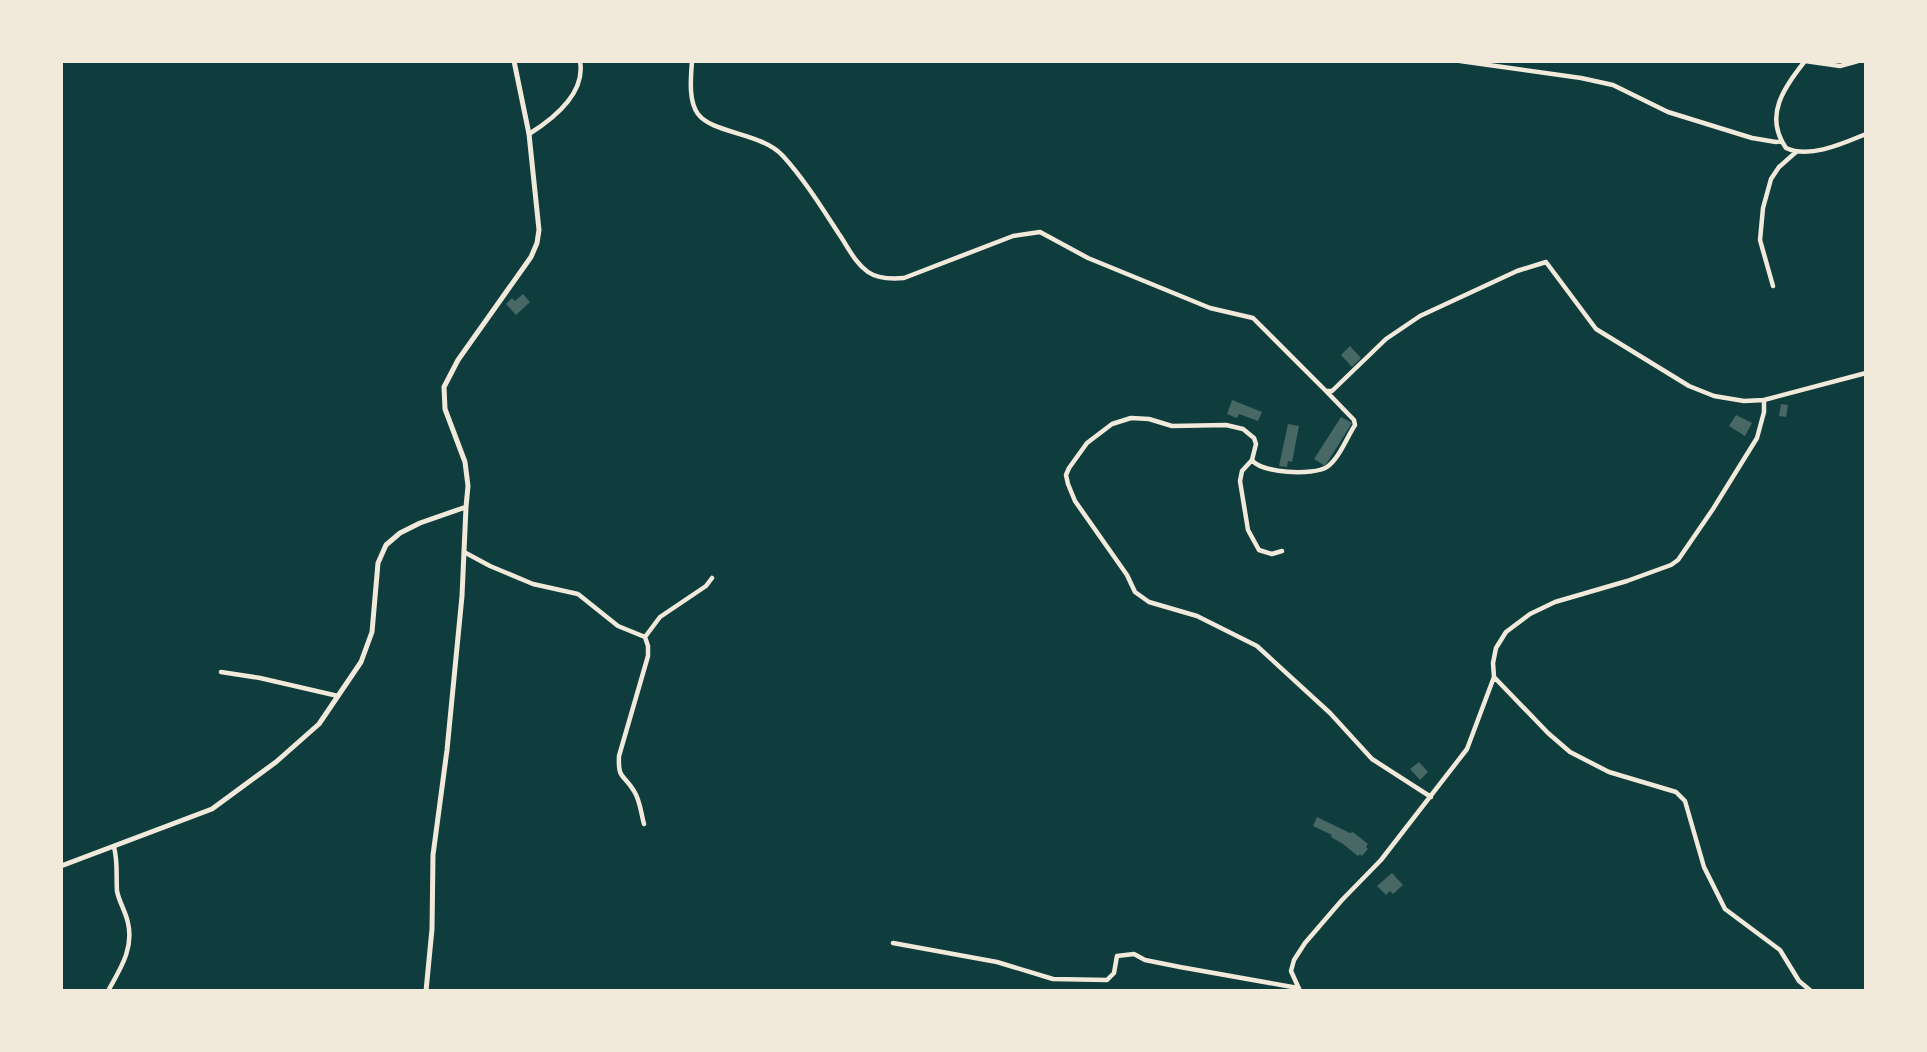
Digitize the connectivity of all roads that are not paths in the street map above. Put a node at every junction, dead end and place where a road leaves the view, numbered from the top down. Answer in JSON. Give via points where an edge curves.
{"nodes":[{"id":1,"x":514,"y":61,"type":"edge"},
{"id":2,"x":580,"y":61,"type":"edge"},
{"id":3,"x":692,"y":61,"type":"edge"},
{"id":4,"x":1460,"y":61,"type":"edge"},
{"id":5,"x":1805,"y":61,"type":"edge"},
{"id":6,"x":1858,"y":61,"type":"edge"},
{"id":7,"x":529,"y":134,"type":"junction"},
{"id":8,"x":1866,"y":134,"type":"edge"},
{"id":9,"x":1782,"y":141,"type":"junction"},
{"id":10,"x":1797,"y":152,"type":"junction"},
{"id":11,"x":1773,"y":285,"type":"dead end"},
{"id":12,"x":1866,"y":373,"type":"edge"},
{"id":13,"x":1326,"y":391,"type":"junction"},
{"id":14,"x":1764,"y":400,"type":"junction"},
{"id":15,"x":1252,"y":460,"type":"junction"},
{"id":16,"x":466,"y":507,"type":"junction"},
{"id":17,"x":1282,"y":551,"type":"dead end"},
{"id":18,"x":464,"y":552,"type":"junction"},
{"id":19,"x":712,"y":578,"type":"dead end"},
{"id":20,"x":645,"y":637,"type":"junction"},
{"id":21,"x":221,"y":672,"type":"dead end"},
{"id":22,"x":1494,"y":677,"type":"junction"},
{"id":23,"x":339,"y":696,"type":"junction"},
{"id":24,"x":1431,"y":797,"type":"junction"},
{"id":25,"x":644,"y":824,"type":"dead end"},
{"id":26,"x":114,"y":847,"type":"junction"},
{"id":27,"x":61,"y":866,"type":"edge"},
{"id":28,"x":893,"y":943,"type":"dead end"},
{"id":29,"x":1299,"y":989,"type":"edge"},
{"id":30,"x":108,"y":991,"type":"edge"},
{"id":31,"x":426,"y":991,"type":"edge"},
{"id":32,"x":1811,"y":991,"type":"edge"}],
"edges":[{"from":1,"to":7,"type":"street"},
{"from":2,"to":7,"type":"street","via":[[575,91],[556,117]]},
{"from":3,"to":13,"type":"street","via":[[692,99],[697,113],[707,122],[772,146],[870,274],[904,278],[1013,236],[1040,232],[1088,258],[1198,303],[1253,318]]},
{"from":4,"to":9,"type":"street","via":[[1613,85],[1668,112],[1752,138]]},
{"from":5,"to":6,"type":"street","via":[[1840,66]]},
{"from":5,"to":9,"type":"street","via":[[1779,100]]},
{"from":7,"to":16,"type":"street","via":[[540,220],[537,243],[444,387],[445,409],[465,462]]},
{"from":8,"to":10,"type":"street"},
{"from":9,"to":10,"type":"street"},
{"from":10,"to":11,"type":"street","via":[[1771,180],[1763,208],[1760,240]]},
{"from":12,"to":14,"type":"street"},
{"from":13,"to":14,"type":"street","via":[[1344,382],[1386,339],[1420,316],[1546,262],[1596,329],[1689,387],[1714,396]]},
{"from":13,"to":15,"type":"street","via":[[1355,425],[1329,466],[1310,472],[1262,468]]},
{"from":14,"to":22,"type":"street","via":[[1757,438],[1678,560],[1524,618],[1500,639],[1493,655]]},
{"from":15,"to":17,"type":"street","via":[[1240,481],[1248,530],[1259,550],[1272,555]]},
{"from":15,"to":24,"type":"street","via":[[1256,444],[1243,429],[1172,426],[1131,418],[1095,436],[1066,475],[1075,501],[1135,592],[1149,603],[1197,616],[1257,646],[1372,759]]},
{"from":16,"to":18,"type":"street"},
{"from":16,"to":23,"type":"street","via":[[420,523],[386,545],[378,563],[367,648]]},
{"from":18,"to":20,"type":"street","via":[[533,584],[578,594],[618,626]]},
{"from":18,"to":31,"type":"street","via":[[433,855]]},
{"from":19,"to":20,"type":"street","via":[[660,617]]},
{"from":20,"to":25,"type":"street","via":[[648,656],[619,755],[622,778],[636,793]]},
{"from":21,"to":23,"type":"street"},
{"from":22,"to":24,"type":"street","via":[[1467,749]]},
{"from":22,"to":32,"type":"street","via":[[1570,752],[1609,772],[1676,792],[1685,801],[1704,867],[1724,909],[1780,950],[1799,981]]},
{"from":23,"to":26,"type":"street","via":[[310,731],[222,803]]},
{"from":24,"to":29,"type":"street","via":[[1305,943],[1291,971]]},
{"from":26,"to":27,"type":"street"},
{"from":26,"to":30,"type":"street","via":[[117,890],[130,934],[125,960]]},
{"from":28,"to":29,"type":"street","via":[[997,962],[1053,979],[1107,980],[1114,973],[1117,956],[1134,954],[1145,960]]}]}
